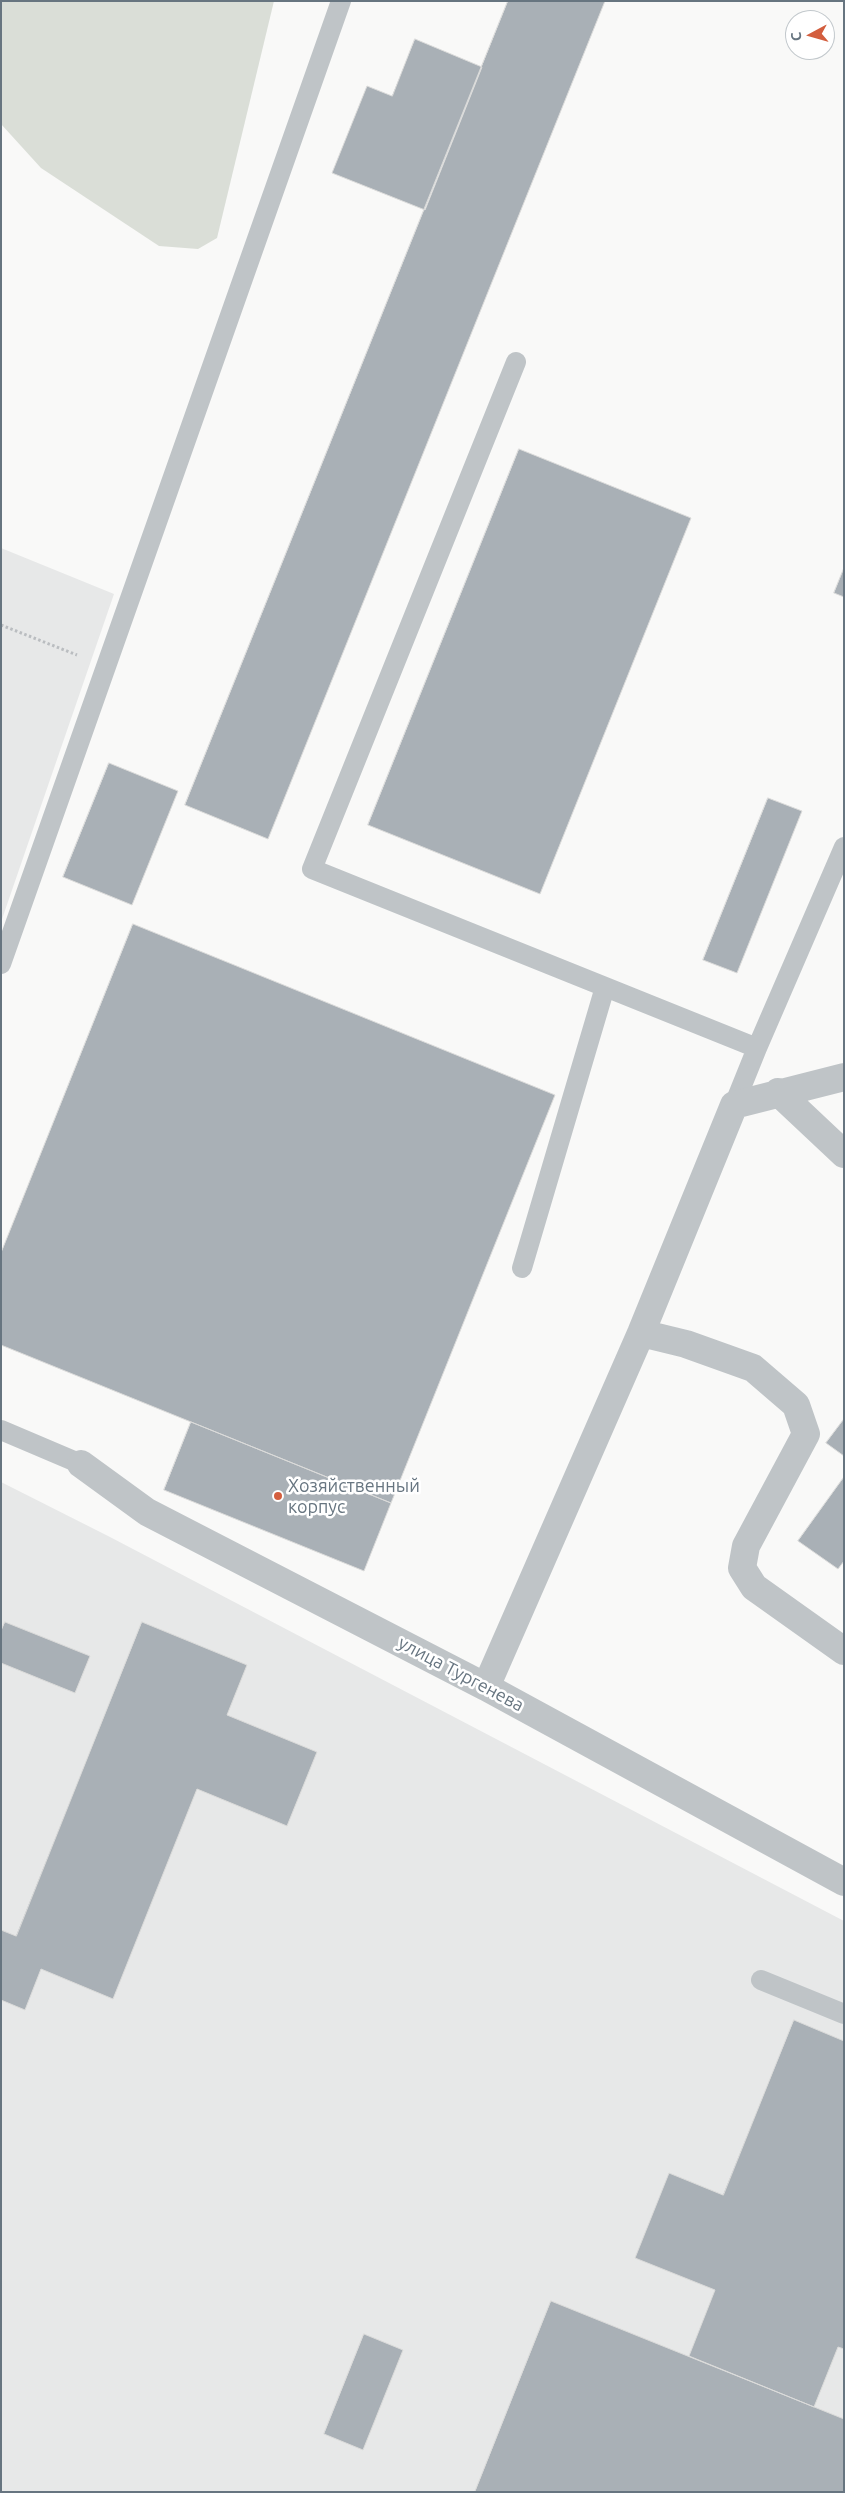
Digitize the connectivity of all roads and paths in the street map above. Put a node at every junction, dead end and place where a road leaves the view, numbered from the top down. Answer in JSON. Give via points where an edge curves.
{"nodes":[{"id":1,"x":341,"y":1,"type":"edge"},
{"id":2,"x":516,"y":362,"type":"dead end"},
{"id":3,"x":1,"y":625,"type":"edge"},
{"id":4,"x":106,"y":668,"type":"junction"},
{"id":5,"x":844,"y":847,"type":"edge"},
{"id":6,"x":1,"y":964,"type":"edge"},
{"id":7,"x":605,"y":987,"type":"junction"},
{"id":8,"x":757,"y":1048,"type":"junction"},
{"id":9,"x":842,"y":1073,"type":"edge"},
{"id":10,"x":778,"y":1092,"type":"junction"},
{"id":11,"x":734,"y":1105,"type":"junction"},
{"id":12,"x":844,"y":1154,"type":"edge"},
{"id":13,"x":522,"y":1268,"type":"dead end"},
{"id":14,"x":641,"y":1333,"type":"junction"},
{"id":15,"x":1,"y":1430,"type":"edge"},
{"id":16,"x":81,"y":1464,"type":"joint"},
{"id":17,"x":844,"y":1651,"type":"edge"},
{"id":18,"x":486,"y":1687,"type":"junction"},
{"id":19,"x":844,"y":1882,"type":"edge"},
{"id":20,"x":761,"y":1980,"type":"dead end"},
{"id":21,"x":844,"y":2014,"type":"edge"}],
"edges":[{"from":1,"to":4,"type":"lane"},
{"from":2,"to":7,"type":"lane","via":[[312,869]]},
{"from":3,"to":4,"type":"path"},
{"from":4,"to":6,"type":"lane"},
{"from":5,"to":8,"type":"lane"},
{"from":7,"to":8,"type":"lane"},
{"from":7,"to":13,"type":"lane"},
{"from":8,"to":11,"type":"lane"},
{"from":9,"to":10,"type":"street"},
{"from":10,"to":11,"type":"street"},
{"from":10,"to":12,"type":"street"},
{"from":11,"to":14,"type":"street"},
{"from":14,"to":17,"type":"street","via":[[686,1344],[753,1368],[796,1405],[806,1434],[746,1546],[742,1568],[754,1587]]},
{"from":14,"to":18,"type":"street"},
{"from":15,"to":16,"type":"lane"},
{"from":16,"to":18,"type":"street","name":"улица Тургенева","via":[[147,1512]]},
{"from":18,"to":19,"type":"street","name":"улица Тургенева"},
{"from":20,"to":21,"type":"lane"}]}
